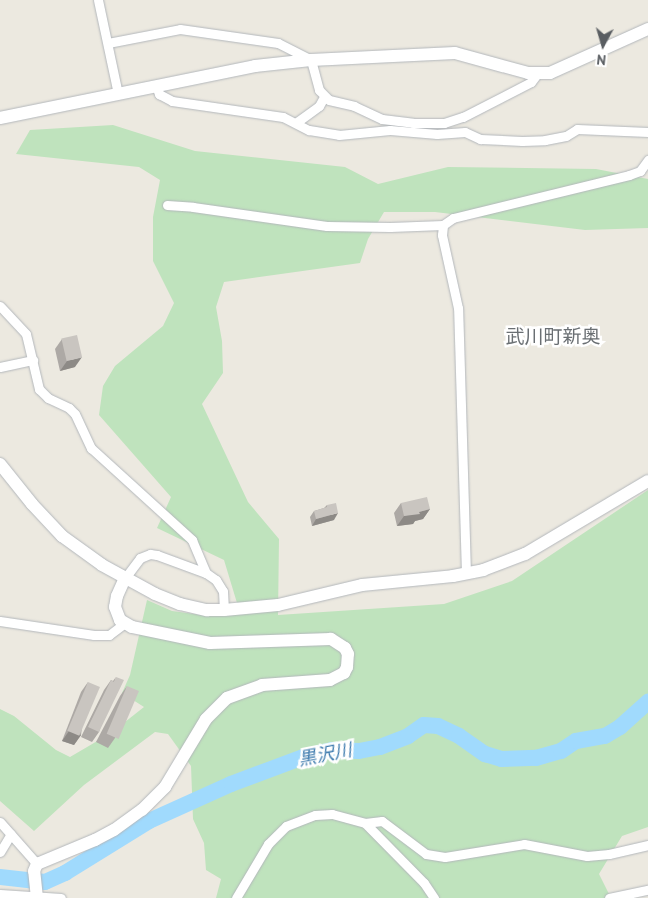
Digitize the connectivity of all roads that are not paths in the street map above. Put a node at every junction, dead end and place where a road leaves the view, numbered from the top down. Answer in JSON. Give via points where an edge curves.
{"nodes":[{"id":1,"x":98,"y":0,"type":"edge"},
{"id":2,"x":648,"y":29,"type":"edge"},
{"id":3,"x":108,"y":43,"type":"junction"},
{"id":4,"x":311,"y":60,"type":"junction"},
{"id":5,"x":537,"y":74,"type":"junction"},
{"id":6,"x":156,"y":86,"type":"junction"},
{"id":7,"x":118,"y":94,"type":"junction"},
{"id":8,"x":324,"y":97,"type":"junction"},
{"id":9,"x":0,"y":118,"type":"edge"},
{"id":10,"x":297,"y":122,"type":"junction"},
{"id":11,"x":648,"y":132,"type":"edge"},
{"id":12,"x":648,"y":160,"type":"edge"},
{"id":13,"x":167,"y":205,"type":"dead end"},
{"id":14,"x":443,"y":225,"type":"junction"},
{"id":15,"x":0,"y":306,"type":"edge"},
{"id":16,"x":33,"y":360,"type":"junction"},
{"id":17,"x":0,"y":367,"type":"edge"},
{"id":18,"x":0,"y":464,"type":"edge"},
{"id":19,"x":648,"y":481,"type":"edge"},
{"id":20,"x":206,"y":573,"type":"junction"},
{"id":21,"x":466,"y":574,"type":"junction"},
{"id":22,"x":125,"y":578,"type":"junction"},
{"id":23,"x":224,"y":610,"type":"junction"},
{"id":24,"x":0,"y":621,"type":"edge"},
{"id":25,"x":125,"y":623,"type":"junction"},
{"id":26,"x":0,"y":822,"type":"edge"},
{"id":27,"x":365,"y":823,"type":"junction"},
{"id":28,"x":11,"y":834,"type":"junction"},
{"id":29,"x":648,"y":846,"type":"edge"},
{"id":30,"x":0,"y":852,"type":"edge"},
{"id":31,"x":35,"y":868,"type":"junction"},
{"id":32,"x":648,"y":890,"type":"edge"},
{"id":33,"x":0,"y":894,"type":"edge"},
{"id":34,"x":37,"y":895,"type":"edge"},
{"id":35,"x":61,"y":898,"type":"edge"},
{"id":36,"x":236,"y":898,"type":"edge"},
{"id":37,"x":434,"y":898,"type":"edge"},
{"id":38,"x":609,"y":898,"type":"edge"}],
"edges":[{"from":1,"to":3,"type":"street"},
{"from":2,"to":5,"type":"street","via":[[550,73]]},
{"from":3,"to":4,"type":"street","via":[[180,29],[278,43]]},
{"from":3,"to":7,"type":"street"},
{"from":4,"to":5,"type":"street","via":[[455,53]]},
{"from":4,"to":6,"type":"street","via":[[255,66]]},
{"from":4,"to":8,"type":"street"},
{"from":5,"to":8,"type":"street","via":[[531,82],[444,123],[382,119]]},
{"from":6,"to":7,"type":"street"},
{"from":6,"to":10,"type":"street","via":[[159,94],[172,101],[283,117]]},
{"from":7,"to":9,"type":"street"},
{"from":8,"to":10,"type":"street","via":[[319,106]]},
{"from":10,"to":11,"type":"street","via":[[309,130],[340,135],[390,130],[437,134],[465,132],[480,139],[522,142],[559,137],[577,129]]},
{"from":12,"to":14,"type":"street","via":[[640,171],[629,175],[454,218]]},
{"from":13,"to":14,"type":"street","via":[[326,226],[390,228]]},
{"from":14,"to":21,"type":"street","via":[[442,236],[458,308]]},
{"from":15,"to":16,"type":"street","via":[[26,334]]},
{"from":16,"to":17,"type":"street"},
{"from":16,"to":20,"type":"street","via":[[39,390],[70,408],[91,448],[192,540]]},
{"from":18,"to":22,"type":"street","via":[[62,536]]},
{"from":19,"to":21,"type":"street","via":[[525,554]]},
{"from":20,"to":22,"type":"street","via":[[150,554],[132,565]]},
{"from":20,"to":23,"type":"street","via":[[223,591]]},
{"from":21,"to":23,"type":"street","via":[[362,585],[270,607]]},
{"from":22,"to":23,"type":"street","via":[[180,604]]},
{"from":22,"to":25,"type":"street","via":[[115,607]]},
{"from":24,"to":25,"type":"street","via":[[94,635],[109,635]]},
{"from":25,"to":31,"type":"street","via":[[210,643],[331,639],[345,648],[348,661],[344,673],[330,680],[262,685],[227,698],[206,719],[165,787],[142,810],[114,830]]},
{"from":26,"to":28,"type":"street"},
{"from":27,"to":29,"type":"street","via":[[382,821],[426,854],[445,857],[524,844],[587,856]]},
{"from":27,"to":36,"type":"street","via":[[332,814],[315,815],[286,826],[268,844]]},
{"from":27,"to":37,"type":"street","via":[[424,883]]},
{"from":28,"to":30,"type":"street"},
{"from":28,"to":31,"type":"street"},
{"from":31,"to":34,"type":"street"},
{"from":32,"to":38,"type":"street"},
{"from":33,"to":34,"type":"street"},
{"from":34,"to":35,"type":"street"}]}
